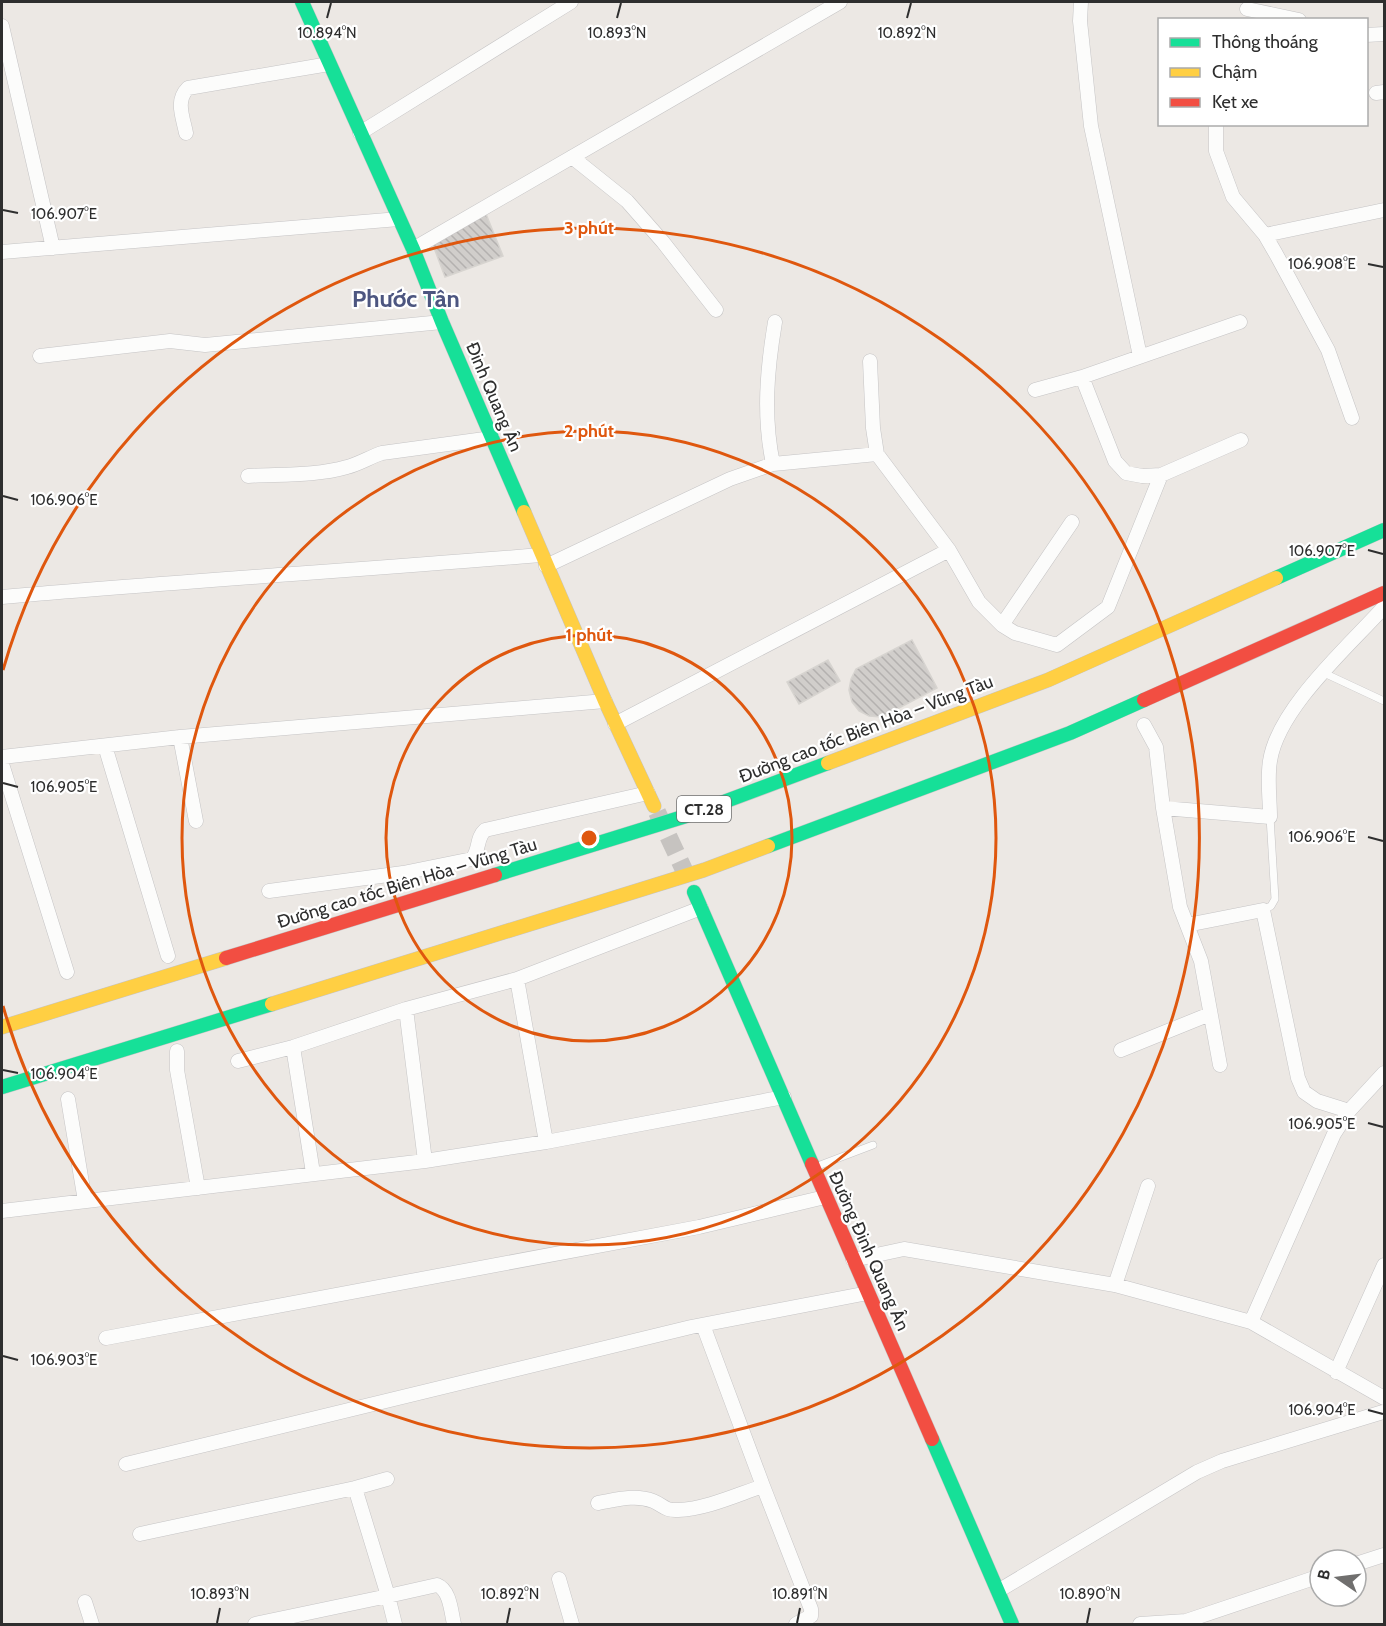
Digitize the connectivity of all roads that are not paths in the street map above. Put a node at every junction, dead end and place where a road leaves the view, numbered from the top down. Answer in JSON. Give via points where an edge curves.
{"nodes":[{"id":1,"x":302,"y":2,"type":"edge"},
{"id":2,"x":568,"y":2,"type":"edge"},
{"id":3,"x":840,"y":2,"type":"edge"},
{"id":4,"x":1081,"y":2,"type":"edge"},
{"id":5,"x":1247,"y":10,"type":"edge"},
{"id":6,"x":1289,"y":18,"type":"edge"},
{"id":7,"x":2,"y":26,"type":"edge"},
{"id":8,"x":1384,"y":34,"type":"edge"},
{"id":9,"x":1368,"y":35,"type":"edge"},
{"id":10,"x":329,"y":64,"type":"junction"},
{"id":11,"x":1216,"y":126,"type":"edge"},
{"id":12,"x":186,"y":133,"type":"dead end"},
{"id":13,"x":360,"y":133,"type":"junction"},
{"id":14,"x":572,"y":158,"type":"junction"},
{"id":15,"x":1384,"y":210,"type":"edge"},
{"id":16,"x":399,"y":219,"type":"junction"},
{"id":17,"x":1265,"y":235,"type":"junction"},
{"id":18,"x":53,"y":249,"type":"junction"},
{"id":19,"x":413,"y":249,"type":"junction"},
{"id":20,"x":2,"y":252,"type":"edge"},
{"id":21,"x":716,"y":310,"type":"dead end"},
{"id":22,"x":442,"y":322,"type":"junction"},
{"id":23,"x":775,"y":322,"type":"dead end"},
{"id":24,"x":1240,"y":322,"type":"dead end"},
{"id":25,"x":40,"y":356,"type":"dead end"},
{"id":26,"x":1140,"y":356,"type":"junction"},
{"id":27,"x":870,"y":361,"type":"dead end"},
{"id":28,"x":1082,"y":377,"type":"junction"},
{"id":29,"x":1035,"y":390,"type":"dead end"},
{"id":30,"x":1352,"y":418,"type":"dead end"},
{"id":31,"x":492,"y":438,"type":"junction"},
{"id":32,"x":1241,"y":440,"type":"dead end"},
{"id":33,"x":877,"y":454,"type":"junction"},
{"id":34,"x":773,"y":464,"type":"junction"},
{"id":35,"x":1161,"y":475,"type":"junction"},
{"id":36,"x":248,"y":476,"type":"dead end"},
{"id":37,"x":1072,"y":522,"type":"dead end"},
{"id":38,"x":1384,"y":530,"type":"edge"},
{"id":39,"x":949,"y":550,"type":"junction"},
{"id":40,"x":543,"y":560,"type":"junction"},
{"id":41,"x":1384,"y":593,"type":"edge"},
{"id":42,"x":2,"y":597,"type":"edge"},
{"id":43,"x":1384,"y":607,"type":"edge"},
{"id":44,"x":1002,"y":625,"type":"junction"},
{"id":45,"x":1324,"y":673,"type":"junction"},
{"id":46,"x":604,"y":701,"type":"junction"},
{"id":47,"x":1384,"y":701,"type":"edge"},
{"id":48,"x":615,"y":724,"type":"junction"},
{"id":49,"x":1144,"y":725,"type":"dead end"},
{"id":50,"x":180,"y":737,"type":"junction"},
{"id":51,"x":105,"y":746,"type":"junction"},
{"id":52,"x":2,"y":757,"type":"edge"},
{"id":53,"x":2,"y":764,"type":"edge"},
{"id":54,"x":651,"y":799,"type":"joint"},
{"id":55,"x":1163,"y":808,"type":"junction"},
{"id":56,"x":1270,"y":817,"type":"junction"},
{"id":57,"x":196,"y":821,"type":"dead end"},
{"id":58,"x":269,"y":891,"type":"dead end"},
{"id":59,"x":694,"y":892,"type":"tunnel mouth"},
{"id":60,"x":701,"y":908,"type":"junction"},
{"id":61,"x":1263,"y":910,"type":"junction"},
{"id":62,"x":1187,"y":925,"type":"junction"},
{"id":63,"x":168,"y":956,"type":"dead end"},
{"id":64,"x":67,"y":972,"type":"dead end"},
{"id":65,"x":517,"y":979,"type":"junction"},
{"id":66,"x":406,"y":1010,"type":"junction"},
{"id":67,"x":1210,"y":1014,"type":"junction"},
{"id":68,"x":2,"y":1027,"type":"edge"},
{"id":69,"x":293,"y":1047,"type":"junction"},
{"id":70,"x":1121,"y":1050,"type":"dead end"},
{"id":71,"x":177,"y":1051,"type":"dead end"},
{"id":72,"x":238,"y":1061,"type":"dead end"},
{"id":73,"x":1220,"y":1065,"type":"dead end"},
{"id":74,"x":1384,"y":1072,"type":"edge"},
{"id":75,"x":2,"y":1087,"type":"edge"},
{"id":76,"x":784,"y":1097,"type":"junction"},
{"id":77,"x":68,"y":1100,"type":"dead end"},
{"id":78,"x":1349,"y":1111,"type":"junction"},
{"id":79,"x":546,"y":1143,"type":"junction"},
{"id":80,"x":873,"y":1145,"type":"dead end"},
{"id":81,"x":425,"y":1161,"type":"junction"},
{"id":82,"x":813,"y":1168,"type":"junction"},
{"id":83,"x":313,"y":1173,"type":"junction"},
{"id":84,"x":1148,"y":1186,"type":"dead end"},
{"id":85,"x":198,"y":1188,"type":"junction"},
{"id":86,"x":825,"y":1197,"type":"junction"},
{"id":87,"x":85,"y":1201,"type":"junction"},
{"id":88,"x":2,"y":1211,"type":"edge"},
{"id":89,"x":853,"y":1260,"type":"junction"},
{"id":90,"x":1384,"y":1266,"type":"edge"},
{"id":91,"x":1115,"y":1285,"type":"junction"},
{"id":92,"x":868,"y":1293,"type":"junction"},
{"id":93,"x":1251,"y":1322,"type":"junction"},
{"id":94,"x":703,"y":1325,"type":"junction"},
{"id":95,"x":106,"y":1338,"type":"dead end"},
{"id":96,"x":1336,"y":1372,"type":"junction"},
{"id":97,"x":1384,"y":1405,"type":"edge"},
{"id":98,"x":126,"y":1464,"type":"dead end"},
{"id":99,"x":387,"y":1479,"type":"dead end"},
{"id":100,"x":763,"y":1486,"type":"junction"},
{"id":101,"x":355,"y":1488,"type":"junction"},
{"id":102,"x":598,"y":1503,"type":"dead end"},
{"id":103,"x":140,"y":1533,"type":"dead end"},
{"id":104,"x":1384,"y":1555,"type":"edge"},
{"id":105,"x":1368,"y":1560,"type":"edge"},
{"id":106,"x":559,"y":1579,"type":"dead end"},
{"id":107,"x":1308,"y":1580,"type":"edge"},
{"id":108,"x":998,"y":1591,"type":"junction"},
{"id":109,"x":388,"y":1596,"type":"junction"},
{"id":110,"x":85,"y":1602,"type":"dead end"},
{"id":111,"x":92,"y":1624,"type":"edge"},
{"id":112,"x":255,"y":1624,"type":"edge"},
{"id":113,"x":395,"y":1624,"type":"edge"},
{"id":114,"x":454,"y":1624,"type":"edge"},
{"id":115,"x":572,"y":1624,"type":"edge"},
{"id":116,"x":796,"y":1624,"type":"edge"},
{"id":117,"x":1012,"y":1624,"type":"edge"},
{"id":118,"x":1140,"y":1624,"type":"edge"}],
"edges":[{"from":1,"to":10,"type":"main road","name":"Đinh Quang Ân"},
{"from":2,"to":13,"type":"street"},
{"from":3,"to":14,"type":"street"},
{"from":4,"to":26,"type":"street","via":[[1091,126]]},
{"from":5,"to":6,"type":"street"},
{"from":7,"to":18,"type":"street"},
{"from":8,"to":9,"type":"street"},
{"from":10,"to":12,"type":"street","via":[[188,88],[180,103]]},
{"from":10,"to":13,"type":"main road","name":"Đinh Quang Ân"},
{"from":11,"to":17,"type":"street","via":[[1216,150],[1233,197]]},
{"from":13,"to":16,"type":"main road","name":"Đinh Quang Ân"},
{"from":14,"to":19,"type":"street"},
{"from":14,"to":21,"type":"street","via":[[627,201]]},
{"from":15,"to":17,"type":"street"},
{"from":16,"to":18,"type":"street"},
{"from":16,"to":19,"type":"main road","name":"Đinh Quang Ân"},
{"from":17,"to":30,"type":"street","via":[[1328,350]]},
{"from":18,"to":20,"type":"street"},
{"from":19,"to":22,"type":"main road","name":"Đinh Quang Ân"},
{"from":22,"to":25,"type":"street","via":[[205,345],[170,341]]},
{"from":22,"to":31,"type":"main road","name":"Đinh Quang Ân"},
{"from":23,"to":34,"type":"street","via":[[766,408]]},
{"from":24,"to":26,"type":"street"},
{"from":26,"to":28,"type":"street"},
{"from":27,"to":33,"type":"street"},
{"from":28,"to":29,"type":"street"},
{"from":28,"to":35,"type":"street","via":[[1115,461],[1126,473]]},
{"from":31,"to":36,"type":"street","via":[[382,453],[331,470]]},
{"from":31,"to":40,"type":"main road","name":"Đinh Quang Ân"},
{"from":32,"to":35,"type":"street"},
{"from":33,"to":34,"type":"street"},
{"from":33,"to":39,"type":"street"},
{"from":34,"to":40,"type":"street","via":[[730,478]]},
{"from":35,"to":44,"type":"street","via":[[1108,607],[1058,645],[1015,633]]},
{"from":37,"to":44,"type":"street"},
{"from":38,"to":68,"type":"main road","name":"Đường cao tốc Biên Hòa – Vũng Tàu","number":"CT.28","via":[[1048,680],[686,816]]},
{"from":39,"to":44,"type":"street","via":[[979,602]]},
{"from":39,"to":48,"type":"street"},
{"from":40,"to":42,"type":"street","via":[[146,584]]},
{"from":40,"to":46,"type":"main road","name":"Đinh Quang Ân"},
{"from":41,"to":75,"type":"main road","via":[[1070,733],[704,870]]},
{"from":43,"to":45,"type":"street"},
{"from":45,"to":47,"type":"lane"},
{"from":45,"to":56,"type":"street","via":[[1280,730],[1270,761]]},
{"from":46,"to":48,"type":"main road","name":"Đinh Quang Ân"},
{"from":46,"to":50,"type":"street"},
{"from":48,"to":54,"type":"main road","name":"Đinh Quang Ân"},
{"from":49,"to":55,"type":"street","via":[[1156,747]]},
{"from":50,"to":51,"type":"street"},
{"from":50,"to":57,"type":"street"},
{"from":51,"to":52,"type":"street"},
{"from":51,"to":63,"type":"street"},
{"from":53,"to":64,"type":"street"},
{"from":54,"to":58,"type":"street","via":[[485,830],[479,835],[472,859],[403,873]]},
{"from":55,"to":56,"type":"street"},
{"from":55,"to":62,"type":"street","via":[[1180,907]]},
{"from":56,"to":61,"type":"lane","via":[[1275,899]]},
{"from":59,"to":60,"type":"main road","name":"Đường Đinh Quang Ân"},
{"from":60,"to":65,"type":"street"},
{"from":60,"to":76,"type":"main road","name":"Đường Đinh Quang Ân"},
{"from":61,"to":62,"type":"street"},
{"from":61,"to":78,"type":"street","via":[[1298,1078],[1304,1092],[1317,1101]]},
{"from":62,"to":67,"type":"street","via":[[1201,961]]},
{"from":65,"to":66,"type":"street"},
{"from":65,"to":79,"type":"street"},
{"from":66,"to":69,"type":"street"},
{"from":66,"to":81,"type":"street"},
{"from":67,"to":70,"type":"street"},
{"from":67,"to":73,"type":"street"},
{"from":69,"to":72,"type":"street"},
{"from":69,"to":83,"type":"street"},
{"from":71,"to":85,"type":"street"},
{"from":74,"to":78,"type":"street"},
{"from":76,"to":79,"type":"street"},
{"from":76,"to":82,"type":"main road","name":"Đường Đinh Quang Ân"},
{"from":77,"to":87,"type":"street"},
{"from":78,"to":93,"type":"street","via":[[1334,1134]]},
{"from":79,"to":81,"type":"street"},
{"from":80,"to":82,"type":"lane"},
{"from":81,"to":83,"type":"street"},
{"from":82,"to":86,"type":"main road","name":"Đường Đinh Quang Ân"},
{"from":83,"to":85,"type":"street"},
{"from":84,"to":91,"type":"street"},
{"from":85,"to":87,"type":"street"},
{"from":86,"to":89,"type":"main road","name":"Đường Đinh Quang Ân"},
{"from":86,"to":95,"type":"street","via":[[699,1227]]},
{"from":87,"to":88,"type":"street"},
{"from":89,"to":91,"type":"street","via":[[904,1249]]},
{"from":89,"to":92,"type":"main road","name":"Đường Đinh Quang Ân"},
{"from":90,"to":96,"type":"street"},
{"from":91,"to":93,"type":"street"},
{"from":92,"to":94,"type":"street"},
{"from":92,"to":108,"type":"main road","name":"Đường Đinh Quang Ân"},
{"from":93,"to":96,"type":"street"},
{"from":94,"to":98,"type":"street"},
{"from":94,"to":100,"type":"street"},
{"from":96,"to":97,"type":"street"},
{"from":97,"to":108,"type":"street","via":[[1197,1472]]},
{"from":99,"to":101,"type":"street"},
{"from":100,"to":102,"type":"street","via":[[677,1510],[644,1499]]},
{"from":100,"to":116,"type":"street","via":[[811,1609],[811,1616]]},
{"from":101,"to":103,"type":"street"},
{"from":101,"to":109,"type":"street"},
{"from":104,"to":105,"type":"street"},
{"from":106,"to":115,"type":"street"},
{"from":107,"to":118,"type":"street","via":[[1186,1621]]},
{"from":108,"to":117,"type":"main road","name":"Đường Đinh Quang Ân"},
{"from":109,"to":112,"type":"street"},
{"from":109,"to":113,"type":"street"},
{"from":109,"to":114,"type":"street","via":[[442,1587]]},
{"from":110,"to":111,"type":"street"}]}
